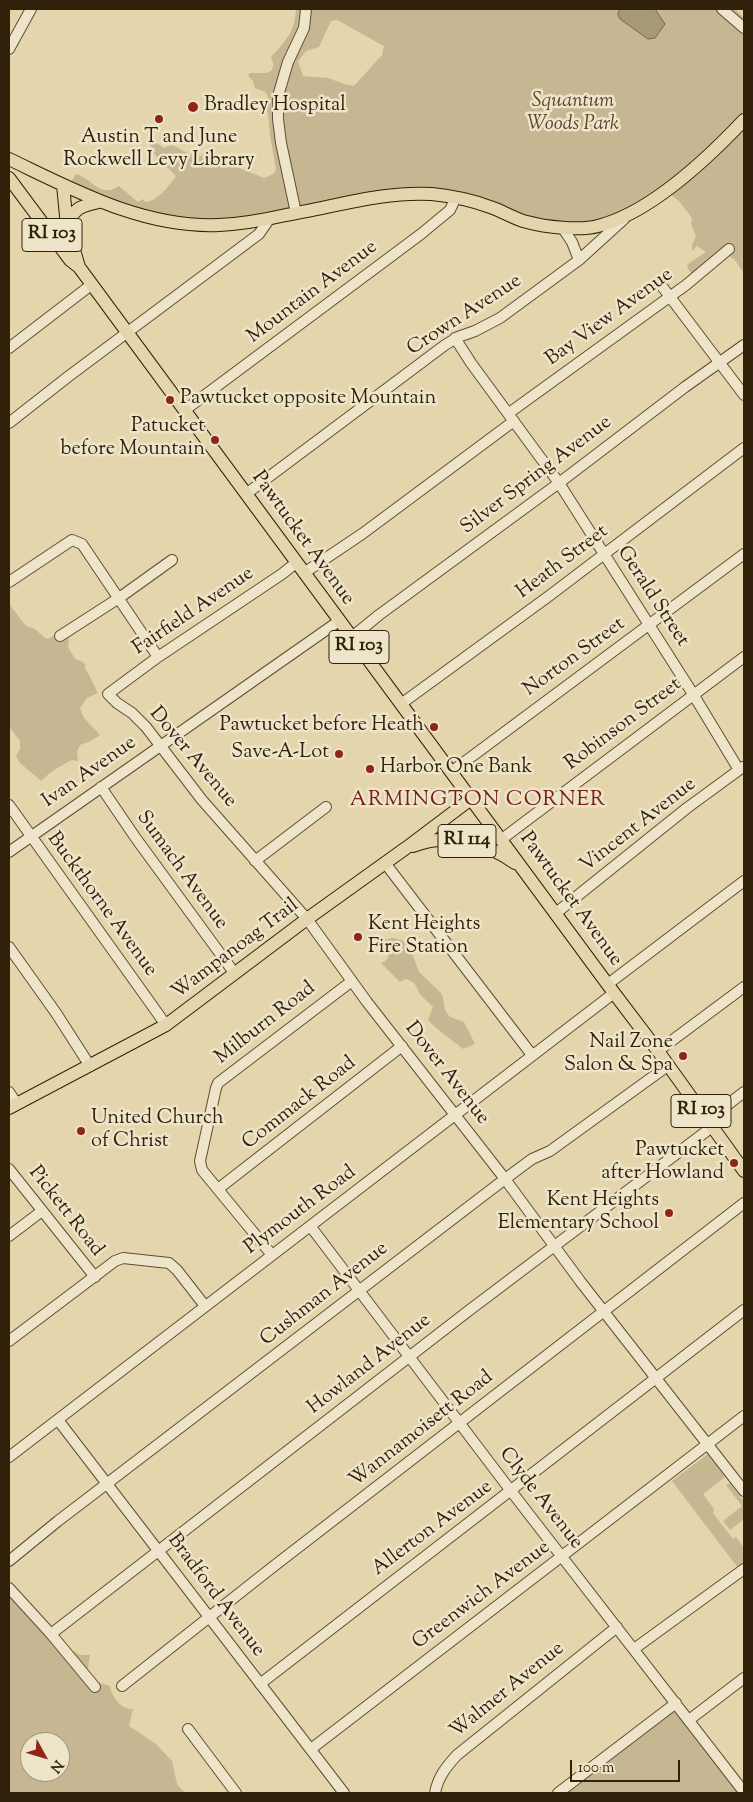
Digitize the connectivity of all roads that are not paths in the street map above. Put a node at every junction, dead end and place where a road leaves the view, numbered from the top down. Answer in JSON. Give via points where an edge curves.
{"nodes":[{"id":1,"x":31,"y":9,"type":"edge"},
{"id":2,"x":306,"y":9,"type":"edge"},
{"id":3,"x":722,"y":9,"type":"edge"},
{"id":4,"x":744,"y":28,"type":"edge"},
{"id":5,"x":9,"y":49,"type":"edge"},
{"id":6,"x":744,"y":120,"type":"edge"},
{"id":7,"x":9,"y":159,"type":"edge"},
{"id":8,"x":9,"y":178,"type":"edge"},
{"id":9,"x":59,"y":184,"type":"junction"},
{"id":10,"x":456,"y":197,"type":"junction"},
{"id":11,"x":99,"y":202,"type":"junction"},
{"id":12,"x":296,"y":213,"type":"junction"},
{"id":13,"x":627,"y":216,"type":"junction"},
{"id":14,"x":270,"y":218,"type":"junction"},
{"id":15,"x":66,"y":226,"type":"junction"},
{"id":16,"x":562,"y":227,"type":"junction"},
{"id":17,"x":729,"y":249,"type":"dead end"},
{"id":18,"x":578,"y":260,"type":"junction"},
{"id":19,"x":75,"y":263,"type":"junction"},
{"id":20,"x":91,"y":285,"type":"junction"},
{"id":21,"x":661,"y":285,"type":"dead end"},
{"id":22,"x":670,"y":297,"type":"junction"},
{"id":23,"x":128,"y":333,"type":"junction"},
{"id":24,"x":455,"y":338,"type":"junction"},
{"id":25,"x":744,"y":345,"type":"edge"},
{"id":26,"x":9,"y":348,"type":"edge"},
{"id":27,"x":721,"y":363,"type":"junction"},
{"id":28,"x":744,"y":395,"type":"edge"},
{"id":29,"x":185,"y":410,"type":"junction"},
{"id":30,"x":511,"y":417,"type":"junction"},
{"id":31,"x":9,"y":423,"type":"edge"},
{"id":32,"x":744,"y":448,"type":"edge"},
{"id":33,"x":559,"y":483,"type":"junction"},
{"id":34,"x":246,"y":494,"type":"junction"},
{"id":35,"x":744,"y":554,"type":"edge"},
{"id":36,"x":604,"y":555,"type":"junction"},
{"id":37,"x":172,"y":560,"type":"dead end"},
{"id":38,"x":301,"y":568,"type":"junction"},
{"id":39,"x":9,"y":582,"type":"edge"},
{"id":40,"x":119,"y":598,"type":"junction"},
{"id":41,"x":339,"y":620,"type":"junction"},
{"id":42,"x":650,"y":625,"type":"junction"},
{"id":43,"x":60,"y":636,"type":"dead end"},
{"id":44,"x":352,"y":637,"type":"junction"},
{"id":45,"x":158,"y":657,"type":"junction"},
{"id":46,"x":744,"y":657,"type":"edge"},
{"id":47,"x":111,"y":692,"type":"joint"},
{"id":48,"x":694,"y":694,"type":"junction"},
{"id":49,"x":401,"y":704,"type":"junction"},
{"id":50,"x":159,"y":745,"type":"junction"},
{"id":51,"x":742,"y":768,"type":"edge"},
{"id":52,"x":451,"y":772,"type":"junction"},
{"id":53,"x":101,"y":787,"type":"junction"},
{"id":54,"x":471,"y":799,"type":"junction"},
{"id":55,"x":9,"y":805,"type":"edge"},
{"id":56,"x":326,"y":807,"type":"dead end"},
{"id":57,"x":31,"y":836,"type":"junction"},
{"id":58,"x":502,"y":839,"type":"junction"},
{"id":59,"x":406,"y":848,"type":"junction"},
{"id":60,"x":9,"y":852,"type":"edge"},
{"id":61,"x":255,"y":861,"type":"junction"},
{"id":62,"x":385,"y":863,"type":"junction"},
{"id":63,"x":523,"y":869,"type":"junction"},
{"id":64,"x":744,"y":881,"type":"edge"},
{"id":65,"x":556,"y":913,"type":"junction"},
{"id":66,"x":307,"y":919,"type":"junction"},
{"id":67,"x":9,"y":947,"type":"edge"},
{"id":68,"x":235,"y":974,"type":"junction"},
{"id":69,"x":352,"y":981,"type":"junction"},
{"id":70,"x":744,"y":987,"type":"edge"},
{"id":71,"x":611,"y":988,"type":"junction"},
{"id":72,"x":166,"y":1025,"type":"junction"},
{"id":73,"x":402,"y":1046,"type":"junction"},
{"id":74,"x":658,"y":1051,"type":"junction"},
{"id":75,"x":532,"y":1055,"type":"junction"},
{"id":76,"x":669,"y":1065,"type":"junction"},
{"id":77,"x":90,"y":1066,"type":"junction"},
{"id":78,"x":9,"y":1092,"type":"edge"},
{"id":79,"x":744,"y":1092,"type":"edge"},
{"id":80,"x":13,"y":1106,"type":"edge"},
{"id":81,"x":456,"y":1115,"type":"junction"},
{"id":82,"x":710,"y":1124,"type":"junction"},
{"id":83,"x":9,"y":1169,"type":"edge"},
{"id":84,"x":744,"y":1171,"type":"edge"},
{"id":85,"x":505,"y":1179,"type":"junction"},
{"id":86,"x":218,"y":1189,"type":"junction"},
{"id":87,"x":744,"y":1203,"type":"edge"},
{"id":88,"x":42,"y":1211,"type":"junction"},
{"id":89,"x":311,"y":1227,"type":"junction"},
{"id":90,"x":9,"y":1236,"type":"edge"},
{"id":91,"x":554,"y":1246,"type":"junction"},
{"id":92,"x":272,"y":1255,"type":"junction"},
{"id":93,"x":94,"y":1276,"type":"junction"},
{"id":94,"x":358,"y":1291,"type":"junction"},
{"id":95,"x":205,"y":1306,"type":"junction"},
{"id":96,"x":744,"y":1310,"type":"edge"},
{"id":97,"x":604,"y":1312,"type":"junction"},
{"id":98,"x":9,"y":1341,"type":"edge"},
{"id":99,"x":410,"y":1357,"type":"junction"},
{"id":100,"x":656,"y":1379,"type":"junction"},
{"id":101,"x":744,"y":1416,"type":"edge"},
{"id":102,"x":58,"y":1420,"type":"junction"},
{"id":103,"x":460,"y":1424,"type":"junction"},
{"id":104,"x":708,"y":1444,"type":"junction"},
{"id":105,"x":9,"y":1457,"type":"edge"},
{"id":106,"x":106,"y":1484,"type":"junction"},
{"id":107,"x":512,"y":1491,"type":"junction"},
{"id":108,"x":744,"y":1491,"type":"edge"},
{"id":109,"x":159,"y":1550,"type":"junction"},
{"id":110,"x":562,"y":1557,"type":"junction"},
{"id":111,"x":9,"y":1561,"type":"edge"},
{"id":112,"x":744,"y":1569,"type":"edge"},
{"id":113,"x":9,"y":1588,"type":"edge"},
{"id":114,"x":210,"y":1617,"type":"junction"},
{"id":115,"x":617,"y":1627,"type":"junction"},
{"id":116,"x":51,"y":1634,"type":"junction"},
{"id":117,"x":634,"y":1649,"type":"junction"},
{"id":118,"x":744,"y":1678,"type":"edge"},
{"id":119,"x":260,"y":1684,"type":"junction"},
{"id":120,"x":122,"y":1686,"type":"dead end"},
{"id":121,"x":95,"y":1687,"type":"dead end"},
{"id":122,"x":676,"y":1703,"type":"junction"},
{"id":123,"x":689,"y":1720,"type":"junction"},
{"id":124,"x":188,"y":1729,"type":"dead end"},
{"id":125,"x":311,"y":1749,"type":"junction"},
{"id":126,"x":743,"y":1788,"type":"edge"},
{"id":127,"x":236,"y":1793,"type":"edge"},
{"id":128,"x":344,"y":1793,"type":"edge"},
{"id":129,"x":435,"y":1793,"type":"edge"},
{"id":130,"x":558,"y":1793,"type":"edge"}],
"edges":[{"from":1,"to":5,"type":"street"},
{"from":2,"to":12,"type":"street","via":[[304,28],[288,62],[278,96],[281,143]]},
{"from":3,"to":4,"type":"street"},
{"from":6,"to":13,"type":"main road","via":[[686,174]]},
{"from":7,"to":9,"type":"main road"},
{"from":8,"to":19,"type":"main road","name":"Pawtucket Avenue","number":"RI 103"},
{"from":9,"to":11,"type":"main road"},
{"from":9,"to":15,"type":"main road","name":"Pawtucket Avenue","number":"RI 103"},
{"from":9,"to":19,"type":"main road","name":"Pawtucket Avenue","via":[[55,208],[57,221]]},
{"from":10,"to":12,"type":"main road","via":[[414,194],[340,203]]},
{"from":10,"to":16,"type":"main road","via":[[528,222]]},
{"from":10,"to":29,"type":"street","name":"Mountain Avenue","via":[[450,210],[420,234]]},
{"from":11,"to":14,"type":"main road","via":[[151,218],[187,224],[219,225]]},
{"from":11,"to":15,"type":"main road","via":[[77,209]]},
{"from":12,"to":14,"type":"main road"},
{"from":13,"to":16,"type":"main road","via":[[583,229]]},
{"from":13,"to":18,"type":"street","name":"Crown Avenue"},
{"from":14,"to":23,"type":"street","via":[[259,234]]},
{"from":15,"to":19,"type":"main road","name":"Pawtucket Avenue","number":"RI 103"},
{"from":16,"to":18,"type":"street"},
{"from":17,"to":22,"type":"street","name":"Bay View Avenue"},
{"from":18,"to":24,"type":"street","name":"Crown Avenue","via":[[500,318]]},
{"from":19,"to":20,"type":"main road","name":"Pawtucket Avenue","number":"RI 103"},
{"from":20,"to":23,"type":"main road","name":"Pawtucket Avenue","number":"RI 103"},
{"from":20,"to":26,"type":"street"},
{"from":21,"to":22,"type":"street"},
{"from":22,"to":27,"type":"street"},
{"from":22,"to":30,"type":"street","name":"Bay View Avenue"},
{"from":23,"to":29,"type":"main road","name":"Pawtucket Avenue","number":"RI 103"},
{"from":23,"to":31,"type":"street"},
{"from":24,"to":30,"type":"street","name":"Gerald Street"},
{"from":24,"to":34,"type":"street","name":"Crown Avenue"},
{"from":25,"to":27,"type":"street","name":"Silver Spring Avenue"},
{"from":27,"to":28,"type":"street"},
{"from":27,"to":33,"type":"street","name":"Silver Spring Avenue"},
{"from":29,"to":34,"type":"main road","name":"Pawtucket Avenue","number":"RI 103"},
{"from":30,"to":33,"type":"street","name":"Gerald Street"},
{"from":30,"to":38,"type":"street","name":"Bay View Avenue","via":[[362,534]]},
{"from":32,"to":36,"type":"street","name":"Heath Street"},
{"from":33,"to":36,"type":"street","name":"Gerald Street"},
{"from":33,"to":44,"type":"street","name":"Silver Spring Avenue"},
{"from":34,"to":38,"type":"main road","name":"Pawtucket Avenue","number":"RI 103"},
{"from":35,"to":42,"type":"street","name":"Norton Street"},
{"from":36,"to":42,"type":"street","name":"Gerald Street"},
{"from":36,"to":49,"type":"street","name":"Heath Street"},
{"from":37,"to":40,"type":"street"},
{"from":38,"to":41,"type":"main road","name":"Pawtucket Avenue","number":"RI 103"},
{"from":38,"to":45,"type":"street","name":"Fairfield Avenue","via":[[282,574]]},
{"from":39,"to":40,"type":"street","via":[[76,540]]},
{"from":40,"to":43,"type":"street"},
{"from":40,"to":45,"type":"street"},
{"from":41,"to":44,"type":"main road","name":"Pawtucket Avenue","number":"RI 103"},
{"from":41,"to":50,"type":"street","name":"Ivan Avenue"},
{"from":42,"to":48,"type":"street","name":"Gerald Street"},
{"from":42,"to":52,"type":"street","name":"Norton Street"},
{"from":44,"to":49,"type":"main road","name":"Pawtucket Avenue","number":"RI 103"},
{"from":45,"to":47,"type":"street","name":"Fairfield Avenue"},
{"from":46,"to":48,"type":"street","name":"Robinson Street"},
{"from":47,"to":50,"type":"street","name":"Dover Avenue","via":[[108,694],[140,720]]},
{"from":48,"to":51,"type":"street","name":"Gerald Street"},
{"from":48,"to":58,"type":"street","name":"Robinson Street"},
{"from":49,"to":52,"type":"main road","name":"Pawtucket Avenue","number":"RI 103"},
{"from":50,"to":53,"type":"street","name":"Ivan Avenue"},
{"from":50,"to":61,"type":"street","name":"Dover Avenue"},
{"from":51,"to":65,"type":"street","name":"Vincent Avenue"},
{"from":52,"to":54,"type":"main road","name":"Pawtucket Avenue","number":"RI 103"},
{"from":53,"to":57,"type":"street","name":"Ivan Avenue"},
{"from":53,"to":68,"type":"street","name":"Sumach Avenue"},
{"from":54,"to":58,"type":"main road","name":"Pawtucket Avenue","number":"RI 103"},
{"from":54,"to":59,"type":"main road","name":"Wampanoag Trail","number":"RI 114"},
{"from":55,"to":57,"type":"street","name":"Buckthorne Avenue"},
{"from":56,"to":61,"type":"street"},
{"from":57,"to":60,"type":"street","name":"Ivan Avenue"},
{"from":57,"to":72,"type":"street","name":"Buckthorne Avenue"},
{"from":58,"to":63,"type":"main road","name":"Pawtucket Avenue","number":"RI 103"},
{"from":59,"to":62,"type":"main road","name":"Wampanoag Trail","number":"RI 114"},
{"from":59,"to":63,"type":"main road","number":"RI 114","via":[[439,841],[470,842],[493,850]]},
{"from":61,"to":66,"type":"street","name":"Dover Avenue"},
{"from":62,"to":66,"type":"main road","name":"Wampanoag Trail","number":"RI 114"},
{"from":62,"to":75,"type":"street"},
{"from":63,"to":65,"type":"main road","name":"Pawtucket Avenue","number":"RI 103"},
{"from":64,"to":71,"type":"street","name":"Plymouth Road"},
{"from":65,"to":71,"type":"main road","name":"Pawtucket Avenue","number":"RI 103"},
{"from":66,"to":68,"type":"main road","name":"Wampanoag Trail","number":"RI 114"},
{"from":66,"to":69,"type":"street","name":"Dover Avenue"},
{"from":67,"to":77,"type":"street"},
{"from":68,"to":72,"type":"main road","name":"Wampanoag Trail","number":"RI 114"},
{"from":69,"to":73,"type":"street","name":"Dover Avenue"},
{"from":69,"to":86,"type":"street","name":"Milburn Road","via":[[218,1083],[200,1161],[202,1170]]},
{"from":70,"to":74,"type":"street"},
{"from":71,"to":74,"type":"main road","name":"Pawtucket Avenue","number":"RI 103"},
{"from":71,"to":75,"type":"street","name":"Plymouth Road"},
{"from":72,"to":77,"type":"main road","name":"Wampanoag Trail","number":"RI 114"},
{"from":73,"to":81,"type":"street","name":"Dover Avenue"},
{"from":73,"to":86,"type":"street","name":"Commack Road"},
{"from":74,"to":76,"type":"main road","name":"Pawtucket Avenue","number":"RI 103"},
{"from":75,"to":81,"type":"street","name":"Plymouth Road"},
{"from":76,"to":82,"type":"main road","name":"Pawtucket Avenue","number":"RI 103"},
{"from":76,"to":85,"type":"street","name":"Cushman Avenue","via":[[550,1152],[532,1159]]},
{"from":77,"to":80,"type":"main road","name":"Wampanoag Trail","number":"RI 114"},
{"from":78,"to":80,"type":"street"},
{"from":79,"to":82,"type":"street","name":"Howland Avenue"},
{"from":81,"to":85,"type":"street","name":"Dover Avenue"},
{"from":81,"to":89,"type":"street","name":"Plymouth Road"},
{"from":82,"to":84,"type":"main road","name":"Pawtucket Avenue","number":"RI 103"},
{"from":82,"to":91,"type":"street","name":"Howland Avenue"},
{"from":83,"to":88,"type":"street","name":"Pickett Road"},
{"from":85,"to":91,"type":"street","name":"Dover Avenue"},
{"from":85,"to":94,"type":"street","name":"Cushman Avenue"},
{"from":86,"to":92,"type":"street","name":"Milburn Road"},
{"from":87,"to":97,"type":"street","name":"Wannamoisett Road"},
{"from":88,"to":90,"type":"street"},
{"from":88,"to":93,"type":"street","name":"Pickett Road"},
{"from":89,"to":92,"type":"street","name":"Plymouth Road"},
{"from":89,"to":94,"type":"street","name":"Clyde Avenue"},
{"from":91,"to":97,"type":"street","name":"Dover Avenue"},
{"from":91,"to":99,"type":"street","name":"Howland Avenue"},
{"from":92,"to":95,"type":"street","name":"Plymouth Road"},
{"from":93,"to":95,"type":"street","via":[[123,1258],[169,1263]]},
{"from":93,"to":98,"type":"street"},
{"from":94,"to":99,"type":"street","name":"Clyde Avenue"},
{"from":94,"to":106,"type":"street","name":"Cushman Avenue"},
{"from":95,"to":102,"type":"street","name":"Plymouth Road"},
{"from":96,"to":100,"type":"street","name":"Allerton Avenue"},
{"from":97,"to":100,"type":"street","name":"Dover Avenue"},
{"from":97,"to":103,"type":"street","name":"Wannamoisett Road"},
{"from":99,"to":103,"type":"street","name":"Clyde Avenue"},
{"from":99,"to":109,"type":"street","name":"Howland Avenue"},
{"from":100,"to":104,"type":"street","name":"Dover Avenue"},
{"from":100,"to":107,"type":"street","name":"Allerton Avenue"},
{"from":101,"to":104,"type":"street","name":"Greenwich Avenue"},
{"from":102,"to":105,"type":"street","name":"Plymouth Road"},
{"from":102,"to":106,"type":"street","name":"Bradford Avenue"},
{"from":103,"to":107,"type":"street","name":"Clyde Avenue"},
{"from":103,"to":114,"type":"street","name":"Wannamoisett Road"},
{"from":104,"to":108,"type":"street","name":"Dover Avenue"},
{"from":104,"to":110,"type":"street","name":"Greenwich Avenue"},
{"from":106,"to":109,"type":"street","name":"Bradford Avenue"},
{"from":106,"to":111,"type":"street","name":"Cushman Avenue"},
{"from":107,"to":110,"type":"street","name":"Clyde Avenue"},
{"from":107,"to":119,"type":"street","name":"Allerton Avenue"},
{"from":109,"to":114,"type":"street","name":"Bradford Avenue"},
{"from":109,"to":116,"type":"street","name":"Howland Avenue"},
{"from":110,"to":115,"type":"street","name":"Clyde Avenue"},
{"from":110,"to":125,"type":"street","name":"Greenwich Avenue"},
{"from":112,"to":117,"type":"street"},
{"from":113,"to":116,"type":"street"},
{"from":114,"to":119,"type":"street","name":"Bradford Avenue"},
{"from":114,"to":120,"type":"street","name":"Wannamoisett Road"},
{"from":115,"to":117,"type":"street","name":"Clyde Avenue"},
{"from":115,"to":129,"type":"street","name":"Walmer Avenue","via":[[457,1755],[445,1768]]},
{"from":116,"to":121,"type":"street"},
{"from":117,"to":122,"type":"street","name":"Clyde Avenue"},
{"from":118,"to":123,"type":"street"},
{"from":119,"to":125,"type":"street","name":"Bradford Avenue"},
{"from":122,"to":123,"type":"street","name":"Clyde Avenue"},
{"from":122,"to":130,"type":"street"},
{"from":123,"to":126,"type":"street","name":"Clyde Avenue"},
{"from":124,"to":127,"type":"street"},
{"from":125,"to":128,"type":"street","name":"Bradford Avenue"}]}
